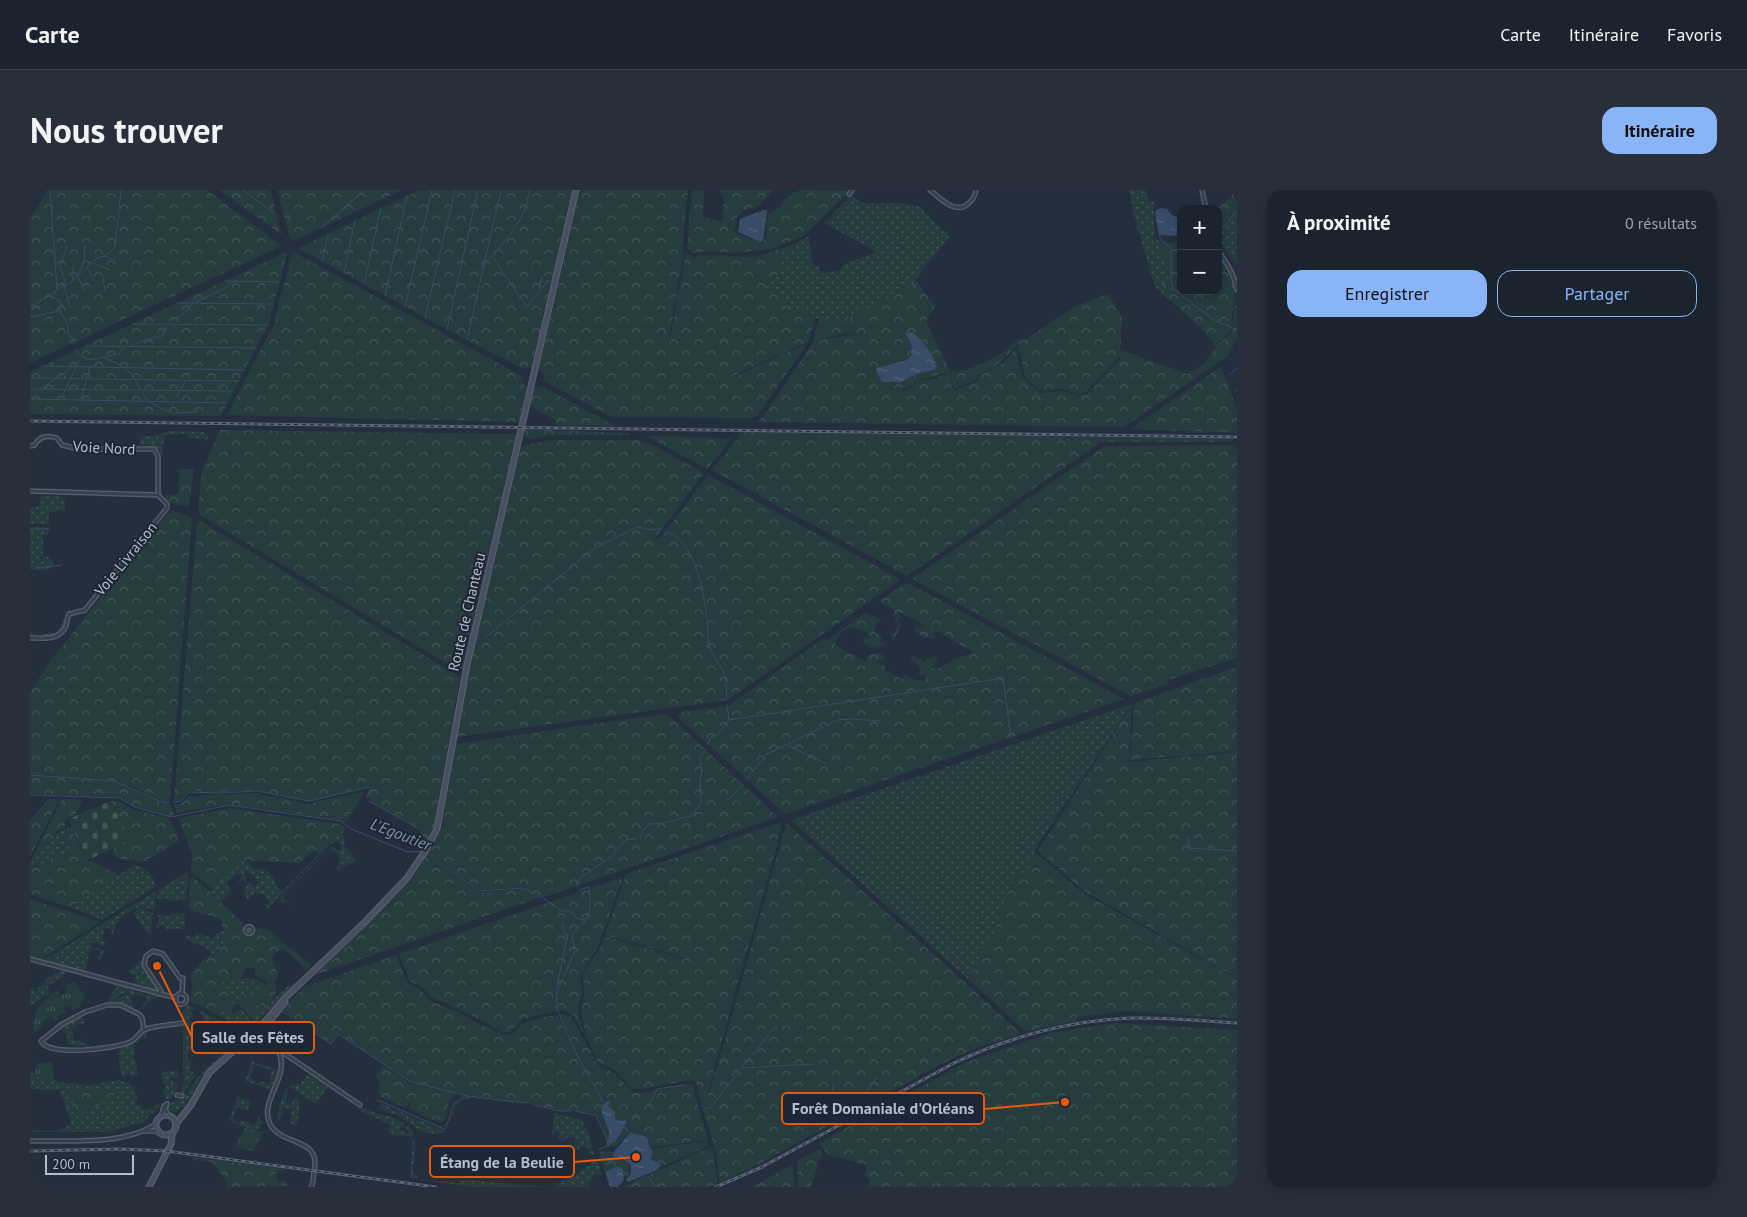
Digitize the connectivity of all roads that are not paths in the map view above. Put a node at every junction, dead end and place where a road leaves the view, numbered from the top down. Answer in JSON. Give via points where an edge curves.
{"nodes":[{"id":1,"x":576,"y":190,"type":"edge"},
{"id":2,"x":852,"y":190,"type":"edge"},
{"id":3,"x":930,"y":190,"type":"edge"},
{"id":4,"x":976,"y":190,"type":"edge"},
{"id":5,"x":1202,"y":190,"type":"edge"},
{"id":6,"x":849,"y":194,"type":"dead end"},
{"id":7,"x":1205,"y":205,"type":"edge"},
{"id":8,"x":1222,"y":256,"type":"edge"},
{"id":9,"x":1237,"y":290,"type":"edge"},
{"id":10,"x":30,"y":446,"type":"edge"},
{"id":11,"x":30,"y":491,"type":"edge"},
{"id":12,"x":158,"y":494,"type":"junction"},
{"id":13,"x":30,"y":638,"type":"edge"},
{"id":14,"x":30,"y":960,"type":"edge"},
{"id":15,"x":294,"y":991,"type":"junction"},
{"id":16,"x":160,"y":994,"type":"junction"},
{"id":17,"x":182,"y":994,"type":"junction"},
{"id":18,"x":176,"y":998,"type":"junction"},
{"id":19,"x":182,"y":1023,"type":"dead end"},
{"id":20,"x":260,"y":1026,"type":"junction"},
{"id":21,"x":144,"y":1030,"type":"junction"},
{"id":22,"x":253,"y":1030,"type":"junction"},
{"id":23,"x":266,"y":1032,"type":"junction"},
{"id":24,"x":256,"y":1038,"type":"junction"},
{"id":25,"x":263,"y":1039,"type":"junction"},
{"id":26,"x":241,"y":1044,"type":"junction"},
{"id":27,"x":276,"y":1049,"type":"junction"},
{"id":28,"x":177,"y":1095,"type":"dead end"},
{"id":29,"x":182,"y":1096,"type":"dead end"},
{"id":30,"x":195,"y":1096,"type":"junction"},
{"id":31,"x":360,"y":1105,"type":"dead end"},
{"id":32,"x":170,"y":1116,"type":"junction"},
{"id":33,"x":161,"y":1117,"type":"junction"},
{"id":34,"x":156,"y":1124,"type":"junction"},
{"id":35,"x":176,"y":1124,"type":"junction"},
{"id":36,"x":158,"y":1131,"type":"junction"},
{"id":37,"x":139,"y":1132,"type":"junction"},
{"id":38,"x":172,"y":1134,"type":"junction"},
{"id":39,"x":164,"y":1135,"type":"junction"},
{"id":40,"x":30,"y":1141,"type":"edge"},
{"id":41,"x":168,"y":1150,"type":"junction"},
{"id":42,"x":312,"y":1186,"type":"edge"},
{"id":43,"x":150,"y":1187,"type":"edge"}],
"edges":[{"from":1,"to":15,"type":"main road","name":"Route de Chanteau","via":[[467,665],[438,824],[426,850],[406,878]]},
{"from":2,"to":6,"type":"street"},
{"from":3,"to":4,"type":"street","via":[[948,205],[958,207],[971,201]]},
{"from":5,"to":7,"type":"street"},
{"from":8,"to":9,"type":"street","via":[[1231,268]]},
{"from":10,"to":12,"type":"street","name":"Voie Nord","via":[[49,437],[78,449],[156,450]]},
{"from":11,"to":12,"type":"street"},
{"from":12,"to":13,"type":"street","name":"Voie Livraison","via":[[168,508],[85,610],[69,614],[65,627],[57,636]]},
{"from":14,"to":16,"type":"street"},
{"from":15,"to":20,"type":"main road","name":"Route de Chanteau"},
{"from":15,"to":23,"type":"main road","name":"Route de Chanteau","via":[[269,1022]]},
{"from":16,"to":17,"type":"street","via":[[144,965],[146,956],[153,951],[163,954],[183,978]]},
{"from":16,"to":18,"type":"street"},
{"from":17,"to":18,"type":"street"},
{"from":17,"to":18,"type":"street","via":[[187,998],[184,1004],[178,1004]]},
{"from":19,"to":21,"type":"street"},
{"from":20,"to":22,"type":"main road","name":"Route de Chanteau"},
{"from":20,"to":23,"type":"main road"},
{"from":21,"to":21,"type":"street","via":[[138,1013],[117,1005],[94,1008],[61,1025],[41,1041],[52,1048],[90,1051],[131,1042]]},
{"from":22,"to":24,"type":"main road"},
{"from":22,"to":26,"type":"main road","name":"Route de Chanteau"},
{"from":23,"to":25,"type":"main road","name":"Route de Chanteau"},
{"from":23,"to":27,"type":"street"},
{"from":24,"to":25,"type":"main road","name":"Route de Chanteau"},
{"from":24,"to":26,"type":"main road","name":"Route de Chanteau"},
{"from":25,"to":27,"type":"street"},
{"from":26,"to":30,"type":"main road","name":"Route de Chanteau","via":[[209,1074]]},
{"from":27,"to":31,"type":"street"},
{"from":27,"to":42,"type":"street","via":[[282,1066],[269,1108],[269,1121],[275,1130],[314,1154],[317,1162]]},
{"from":28,"to":29,"type":"street"},
{"from":30,"to":32,"type":"main road","name":"Route de Chanteau","via":[[185,1110]]},
{"from":30,"to":35,"type":"main road","name":"Route de Chanteau"},
{"from":32,"to":33,"type":"main road"},
{"from":32,"to":33,"type":"street","via":[[165,1109],[167,1104]]},
{"from":32,"to":35,"type":"main road"},
{"from":33,"to":34,"type":"main road"},
{"from":34,"to":36,"type":"main road"},
{"from":34,"to":37,"type":"street"},
{"from":35,"to":38,"type":"main road"},
{"from":36,"to":37,"type":"street"},
{"from":36,"to":39,"type":"main road"},
{"from":37,"to":40,"type":"street","via":[[106,1139]]},
{"from":38,"to":39,"type":"main road"},
{"from":38,"to":41,"type":"main road"},
{"from":39,"to":41,"type":"main road"},
{"from":41,"to":43,"type":"main road"}]}
